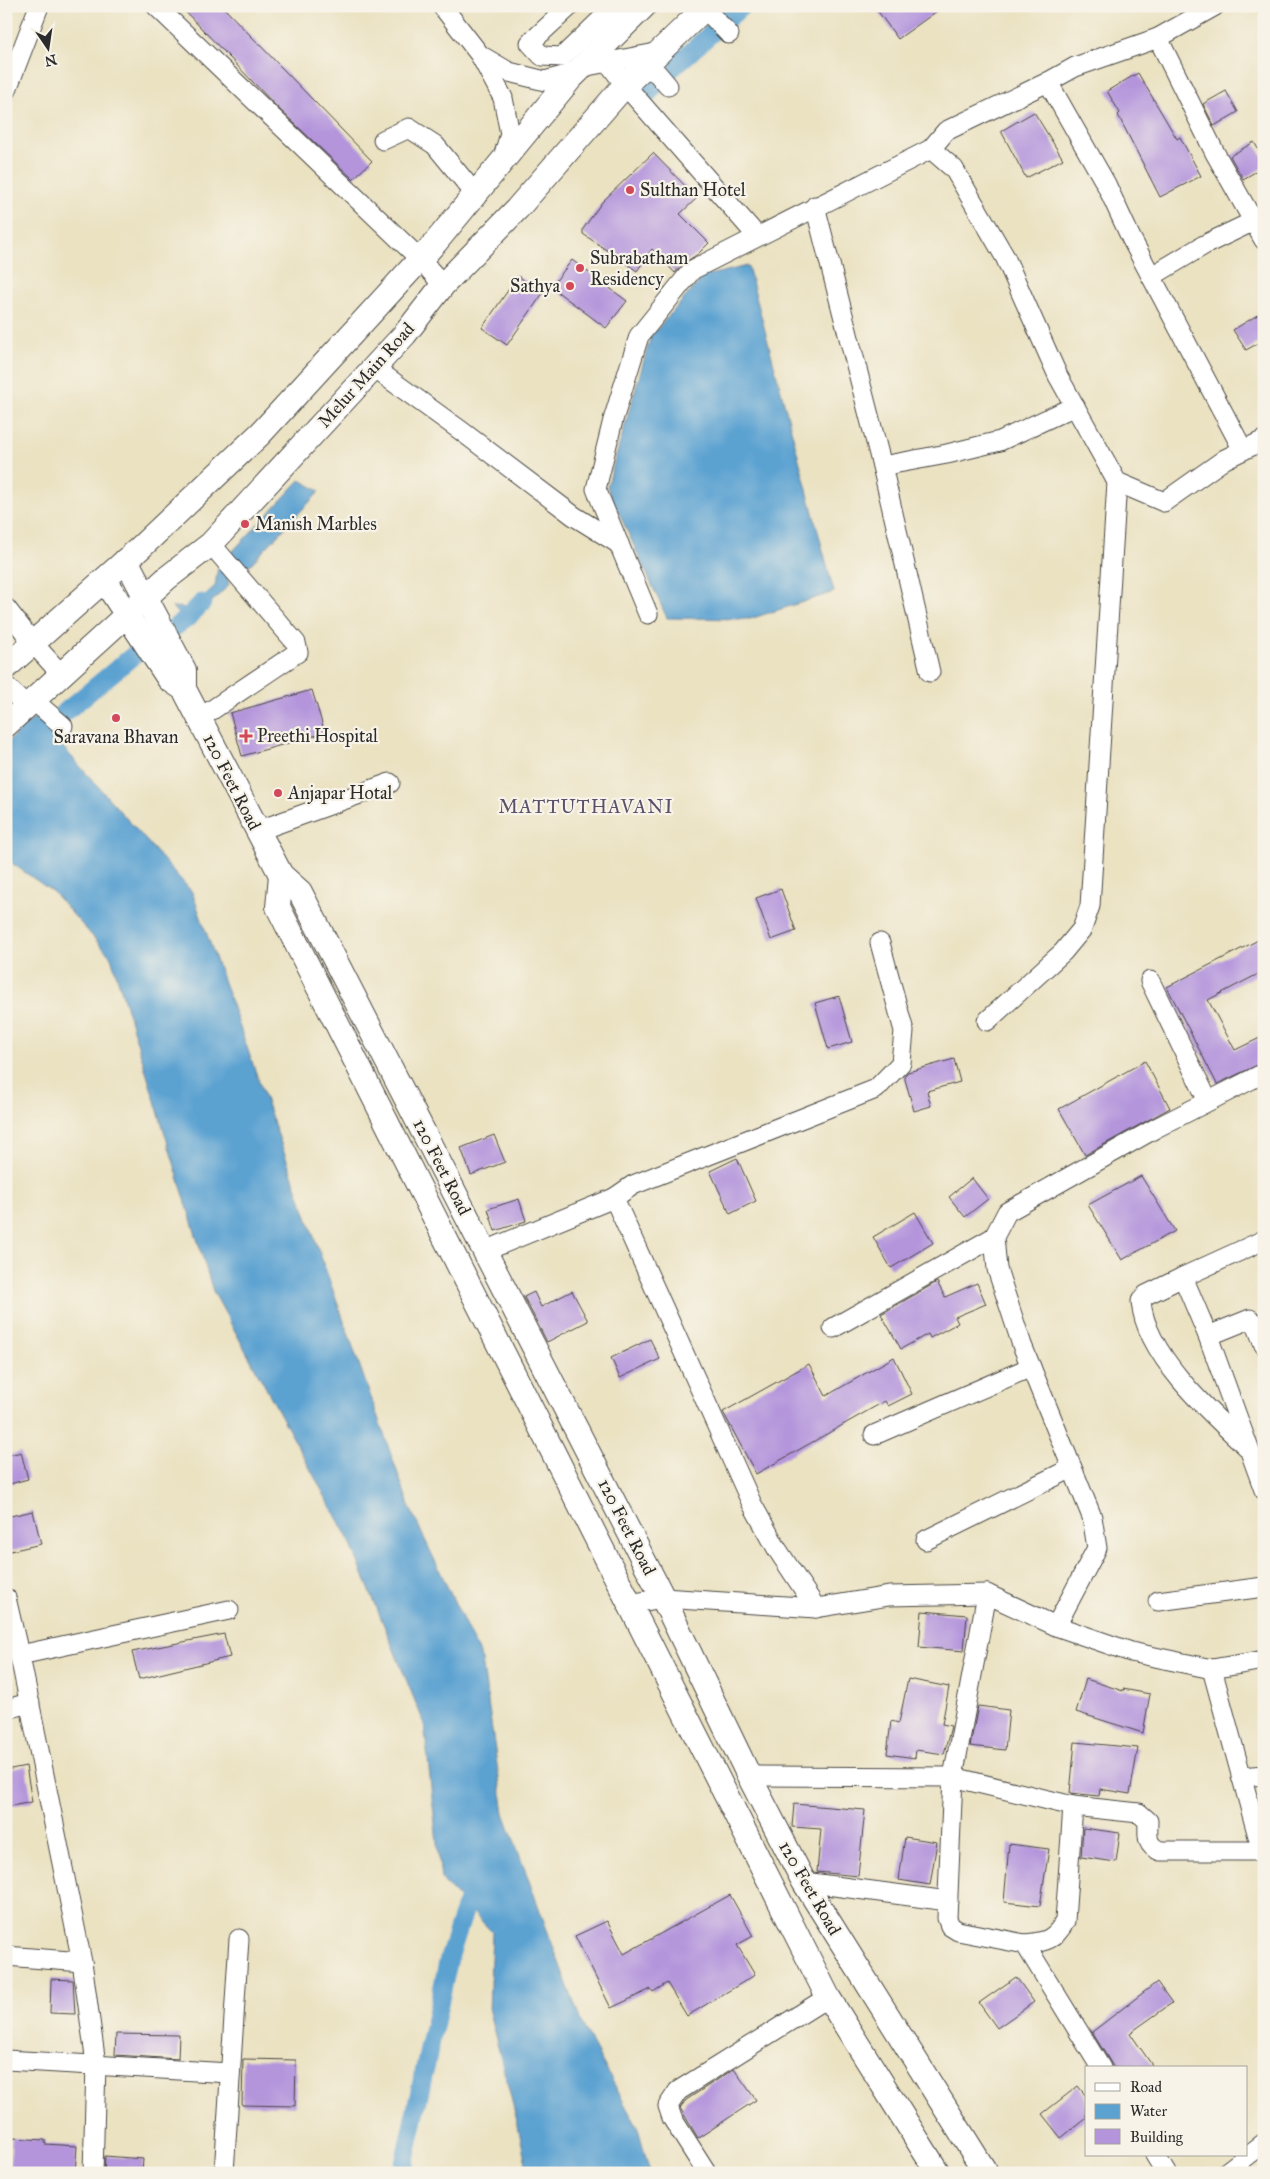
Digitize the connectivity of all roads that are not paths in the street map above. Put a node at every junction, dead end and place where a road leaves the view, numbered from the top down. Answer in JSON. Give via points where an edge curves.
{"nodes":[{"id":1,"x":39,"y":6,"type":"edge"},
{"id":2,"x":156,"y":6,"type":"edge"},
{"id":3,"x":442,"y":6,"type":"edge"},
{"id":4,"x":570,"y":6,"type":"edge"},
{"id":5,"x":615,"y":6,"type":"edge"},
{"id":6,"x":644,"y":6,"type":"edge"},
{"id":7,"x":1215,"y":6,"type":"edge"},
{"id":8,"x":709,"y":11,"type":"edge"},
{"id":9,"x":729,"y":34,"type":"dead end"},
{"id":10,"x":1158,"y":38,"type":"junction"},
{"id":11,"x":480,"y":55,"type":"junction"},
{"id":12,"x":605,"y":56,"type":"junction"},
{"id":13,"x":582,"y":67,"type":"junction"},
{"id":14,"x":658,"y":69,"type":"junction"},
{"id":15,"x":1048,"y":82,"type":"junction"},
{"id":16,"x":625,"y":85,"type":"junction"},
{"id":17,"x":6,"y":92,"type":"edge"},
{"id":18,"x":383,"y":140,"type":"dead end"},
{"id":19,"x":931,"y":149,"type":"junction"},
{"id":20,"x":501,"y":166,"type":"junction"},
{"id":21,"x":476,"y":195,"type":"junction"},
{"id":22,"x":815,"y":206,"type":"junction"},
{"id":23,"x":1254,"y":221,"type":"junction"},
{"id":24,"x":757,"y":236,"type":"junction"},
{"id":25,"x":1264,"y":240,"type":"edge"},
{"id":26,"x":420,"y":259,"type":"junction"},
{"id":27,"x":1152,"y":276,"type":"junction"},
{"id":28,"x":443,"y":285,"type":"junction"},
{"id":29,"x":374,"y":368,"type":"junction"},
{"id":30,"x":1075,"y":406,"type":"junction"},
{"id":31,"x":1264,"y":440,"type":"edge"},
{"id":32,"x":1243,"y":450,"type":"junction"},
{"id":33,"x":882,"y":466,"type":"junction"},
{"id":34,"x":1117,"y":482,"type":"junction"},
{"id":35,"x":619,"y":544,"type":"junction"},
{"id":36,"x":217,"y":552,"type":"junction"},
{"id":37,"x":126,"y":560,"type":"junction"},
{"id":38,"x":104,"y":580,"type":"junction"},
{"id":39,"x":146,"y":598,"type":"junction"},
{"id":40,"x":6,"y":608,"type":"edge"},
{"id":41,"x":127,"y":614,"type":"junction"},
{"id":42,"x":648,"y":614,"type":"dead end"},
{"id":43,"x":33,"y":643,"type":"junction"},
{"id":44,"x":158,"y":644,"type":"junction"},
{"id":45,"x":6,"y":666,"type":"edge"},
{"id":46,"x":930,"y":672,"type":"dead end"},
{"id":47,"x":61,"y":674,"type":"junction"},
{"id":48,"x":6,"y":686,"type":"edge"},
{"id":49,"x":34,"y":704,"type":"junction"},
{"id":50,"x":200,"y":718,"type":"junction"},
{"id":51,"x":6,"y":725,"type":"edge"},
{"id":52,"x":62,"y":726,"type":"dead end"},
{"id":53,"x":390,"y":783,"type":"dead end"},
{"id":54,"x":257,"y":831,"type":"junction"},
{"id":55,"x":281,"y":875,"type":"junction"},
{"id":56,"x":880,"y":942,"type":"dead end"},
{"id":57,"x":1150,"y":981,"type":"dead end"},
{"id":58,"x":987,"y":1020,"type":"dead end"},
{"id":59,"x":1264,"y":1072,"type":"edge"},
{"id":60,"x":1208,"y":1101,"type":"junction"},
{"id":61,"x":614,"y":1198,"type":"junction"},
{"id":62,"x":994,"y":1237,"type":"junction"},
{"id":63,"x":1264,"y":1240,"type":"edge"},
{"id":64,"x":485,"y":1251,"type":"junction"},
{"id":65,"x":1183,"y":1277,"type":"junction"},
{"id":66,"x":833,"y":1328,"type":"dead end"},
{"id":67,"x":1208,"y":1336,"type":"junction"},
{"id":68,"x":1264,"y":1345,"type":"edge"},
{"id":69,"x":1031,"y":1367,"type":"junction"},
{"id":70,"x":874,"y":1436,"type":"dead end"},
{"id":71,"x":1250,"y":1450,"type":"junction"},
{"id":72,"x":1072,"y":1468,"type":"junction"},
{"id":73,"x":1260,"y":1470,"type":"edge"},
{"id":74,"x":1264,"y":1490,"type":"edge"},
{"id":75,"x":926,"y":1540,"type":"dead end"},
{"id":76,"x":1264,"y":1587,"type":"edge"},
{"id":77,"x":987,"y":1594,"type":"junction"},
{"id":78,"x":663,"y":1598,"type":"junction"},
{"id":79,"x":1158,"y":1601,"type":"dead end"},
{"id":80,"x":7,"y":1602,"type":"edge"},
{"id":81,"x":629,"y":1604,"type":"junction"},
{"id":82,"x":816,"y":1608,"type":"junction"},
{"id":83,"x":229,"y":1610,"type":"dead end"},
{"id":84,"x":1056,"y":1626,"type":"junction"},
{"id":85,"x":20,"y":1655,"type":"junction"},
{"id":86,"x":1264,"y":1660,"type":"edge"},
{"id":87,"x":1212,"y":1669,"type":"junction"},
{"id":88,"x":30,"y":1703,"type":"junction"},
{"id":89,"x":6,"y":1708,"type":"edge"},
{"id":90,"x":1264,"y":1775,"type":"edge"},
{"id":91,"x":749,"y":1776,"type":"junction"},
{"id":92,"x":953,"y":1777,"type":"junction"},
{"id":93,"x":1241,"y":1777,"type":"junction"},
{"id":94,"x":1073,"y":1806,"type":"junction"},
{"id":95,"x":1263,"y":1853,"type":"edge"},
{"id":96,"x":804,"y":1882,"type":"junction"},
{"id":97,"x":948,"y":1901,"type":"junction"},
{"id":98,"x":239,"y":1939,"type":"dead end"},
{"id":99,"x":1025,"y":1944,"type":"junction"},
{"id":100,"x":6,"y":1956,"type":"edge"},
{"id":101,"x":82,"y":1962,"type":"junction"},
{"id":102,"x":828,"y":1997,"type":"junction"},
{"id":103,"x":6,"y":2060,"type":"edge"},
{"id":104,"x":96,"y":2064,"type":"junction"},
{"id":105,"x":1100,"y":2066,"type":"edge"},
{"id":106,"x":230,"y":2073,"type":"junction"},
{"id":107,"x":1264,"y":2143,"type":"edge"},
{"id":108,"x":1248,"y":2155,"type":"edge"},
{"id":109,"x":1156,"y":2156,"type":"edge"},
{"id":110,"x":1247,"y":2156,"type":"edge"},
{"id":111,"x":93,"y":2173,"type":"edge"},
{"id":112,"x":224,"y":2173,"type":"edge"},
{"id":113,"x":707,"y":2173,"type":"edge"},
{"id":114,"x":938,"y":2173,"type":"edge"},
{"id":115,"x":986,"y":2173,"type":"edge"},
{"id":116,"x":1166,"y":2173,"type":"edge"},
{"id":117,"x":1225,"y":2173,"type":"edge"}],
"edges":[{"from":1,"to":17,"type":"street"},
{"from":2,"to":26,"type":"street"},
{"from":3,"to":11,"type":"street"},
{"from":4,"to":5,"type":"street","via":[[530,43],[542,56],[562,57]]},
{"from":6,"to":12,"type":"main road"},
{"from":7,"to":10,"type":"street"},
{"from":8,"to":9,"type":"street"},
{"from":8,"to":14,"type":"main road","name":"Melur Main Road"},
{"from":10,"to":15,"type":"street","via":[[1075,66]]},
{"from":10,"to":23,"type":"street","via":[[1215,153]]},
{"from":11,"to":13,"type":"street","via":[[515,75],[545,82]]},
{"from":11,"to":20,"type":"street","via":[[502,98],[510,134]]},
{"from":12,"to":13,"type":"main road"},
{"from":12,"to":14,"type":"street"},
{"from":12,"to":16,"type":"street"},
{"from":13,"to":20,"type":"main road"},
{"from":14,"to":16,"type":"main road","name":"Melur Main Road"},
{"from":15,"to":19,"type":"street","via":[[946,131]]},
{"from":15,"to":27,"type":"street","via":[[1106,184]]},
{"from":16,"to":24,"type":"street"},
{"from":16,"to":28,"type":"main road","name":"Melur Main Road","via":[[517,209]]},
{"from":18,"to":21,"type":"street","via":[[409,128],[435,145]]},
{"from":19,"to":22,"type":"street"},
{"from":19,"to":30,"type":"street","via":[[954,169],[1005,257],[1058,376]]},
{"from":20,"to":21,"type":"main road"},
{"from":21,"to":26,"type":"main road"},
{"from":22,"to":24,"type":"street"},
{"from":22,"to":33,"type":"street"},
{"from":23,"to":25,"type":"street"},
{"from":23,"to":27,"type":"street","via":[[1204,245]]},
{"from":24,"to":35,"type":"street","via":[[692,270],[639,336],[596,489]]},
{"from":26,"to":28,"type":"street"},
{"from":26,"to":37,"type":"main road","via":[[261,433]]},
{"from":27,"to":32,"type":"street"},
{"from":28,"to":29,"type":"main road","name":"Melur Main Road"},
{"from":29,"to":35,"type":"street","via":[[574,516]]},
{"from":29,"to":36,"type":"main road","name":"Melur Main Road"},
{"from":30,"to":33,"type":"street","via":[[1000,441]]},
{"from":30,"to":34,"type":"street"},
{"from":31,"to":32,"type":"street"},
{"from":32,"to":34,"type":"street","via":[[1164,502]]},
{"from":33,"to":46,"type":"street"},
{"from":34,"to":58,"type":"street","via":[[1090,906],[1082,929],[1063,952]]},
{"from":35,"to":42,"type":"street"},
{"from":36,"to":39,"type":"main road","name":"Melur Main Road","via":[[167,578]]},
{"from":36,"to":50,"type":"street","via":[[296,643],[298,652]]},
{"from":37,"to":38,"type":"main road"},
{"from":37,"to":39,"type":"main road","name":"120 Feet Road"},
{"from":38,"to":41,"type":"main road","name":"120 Feet Road"},
{"from":38,"to":43,"type":"main road"},
{"from":39,"to":41,"type":"main road","name":"Melur Main Road"},
{"from":39,"to":44,"type":"main road","name":"120 Feet Road"},
{"from":40,"to":43,"type":"street"},
{"from":41,"to":44,"type":"main road","name":"120 Feet Road"},
{"from":41,"to":47,"type":"main road","name":"Melur Main Road"},
{"from":43,"to":45,"type":"main road"},
{"from":43,"to":47,"type":"street"},
{"from":44,"to":50,"type":"main road","name":"120 Feet Road","via":[[184,670],[184,689]]},
{"from":47,"to":49,"type":"main road","name":"Melur Main Road"},
{"from":48,"to":49,"type":"street"},
{"from":49,"to":51,"type":"main road","name":"Melur Main Road"},
{"from":49,"to":52,"type":"street"},
{"from":50,"to":54,"type":"main road","name":"120 Feet Road"},
{"from":53,"to":54,"type":"street"},
{"from":54,"to":55,"type":"main road","name":"120 Feet Road"},
{"from":55,"to":64,"type":"main road","name":"120 Feet Road","via":[[300,892]]},
{"from":55,"to":81,"type":"main road","name":"120 Feet Road","via":[[278,906]]},
{"from":56,"to":61,"type":"street","via":[[904,1031],[901,1063],[876,1089],[632,1185]]},
{"from":57,"to":60,"type":"street"},
{"from":59,"to":60,"type":"street"},
{"from":60,"to":62,"type":"street","via":[[1007,1212]]},
{"from":61,"to":64,"type":"street"},
{"from":61,"to":82,"type":"street","via":[[752,1504]]},
{"from":62,"to":66,"type":"street"},
{"from":62,"to":69,"type":"street","via":[[997,1269]]},
{"from":63,"to":65,"type":"street"},
{"from":64,"to":78,"type":"main road","name":"120 Feet Road"},
{"from":65,"to":67,"type":"street"},
{"from":65,"to":71,"type":"street","via":[[1146,1295],[1141,1301],[1142,1314],[1154,1339],[1192,1395]]},
{"from":67,"to":68,"type":"street","via":[[1250,1320],[1256,1324]]},
{"from":67,"to":71,"type":"street"},
{"from":69,"to":70,"type":"street"},
{"from":69,"to":72,"type":"street"},
{"from":71,"to":73,"type":"street"},
{"from":72,"to":75,"type":"street"},
{"from":72,"to":84,"type":"street","via":[[1092,1517],[1096,1548]]},
{"from":73,"to":74,"type":"street"},
{"from":76,"to":79,"type":"street"},
{"from":77,"to":82,"type":"street","via":[[889,1596]]},
{"from":77,"to":84,"type":"street"},
{"from":77,"to":92,"type":"street"},
{"from":78,"to":81,"type":"street"},
{"from":78,"to":82,"type":"street"},
{"from":78,"to":91,"type":"main road","name":"120 Feet Road"},
{"from":80,"to":85,"type":"street"},
{"from":81,"to":102,"type":"main road","name":"120 Feet Road"},
{"from":83,"to":85,"type":"street"},
{"from":84,"to":87,"type":"street","via":[[1131,1652]]},
{"from":85,"to":88,"type":"street"},
{"from":86,"to":87,"type":"street"},
{"from":87,"to":93,"type":"street"},
{"from":88,"to":89,"type":"street"},
{"from":88,"to":101,"type":"street"},
{"from":90,"to":93,"type":"street"},
{"from":91,"to":92,"type":"street"},
{"from":91,"to":96,"type":"main road","name":"120 Feet Road"},
{"from":92,"to":94,"type":"street"},
{"from":92,"to":97,"type":"street"},
{"from":93,"to":95,"type":"street"},
{"from":94,"to":95,"type":"street","via":[[1139,1813],[1148,1821],[1148,1841],[1152,1848],[1160,1851]]},
{"from":94,"to":99,"type":"street","via":[[1065,1921],[1058,1934],[1047,1942]]},
{"from":96,"to":97,"type":"street"},
{"from":96,"to":115,"type":"main road","name":"120 Feet Road"},
{"from":97,"to":99,"type":"street","via":[[947,1918],[950,1926],[958,1931]]},
{"from":98,"to":106,"type":"street"},
{"from":99,"to":105,"type":"street"},
{"from":100,"to":101,"type":"street"},
{"from":101,"to":104,"type":"street"},
{"from":102,"to":113,"type":"street","via":[[678,2091],[668,2106],[672,2118]]},
{"from":102,"to":114,"type":"main road","name":"120 Feet Road"},
{"from":103,"to":104,"type":"street"},
{"from":104,"to":106,"type":"street"},
{"from":104,"to":111,"type":"street"},
{"from":106,"to":112,"type":"street"},
{"from":107,"to":108,"type":"street"},
{"from":109,"to":116,"type":"street"},
{"from":110,"to":117,"type":"street"}]}
